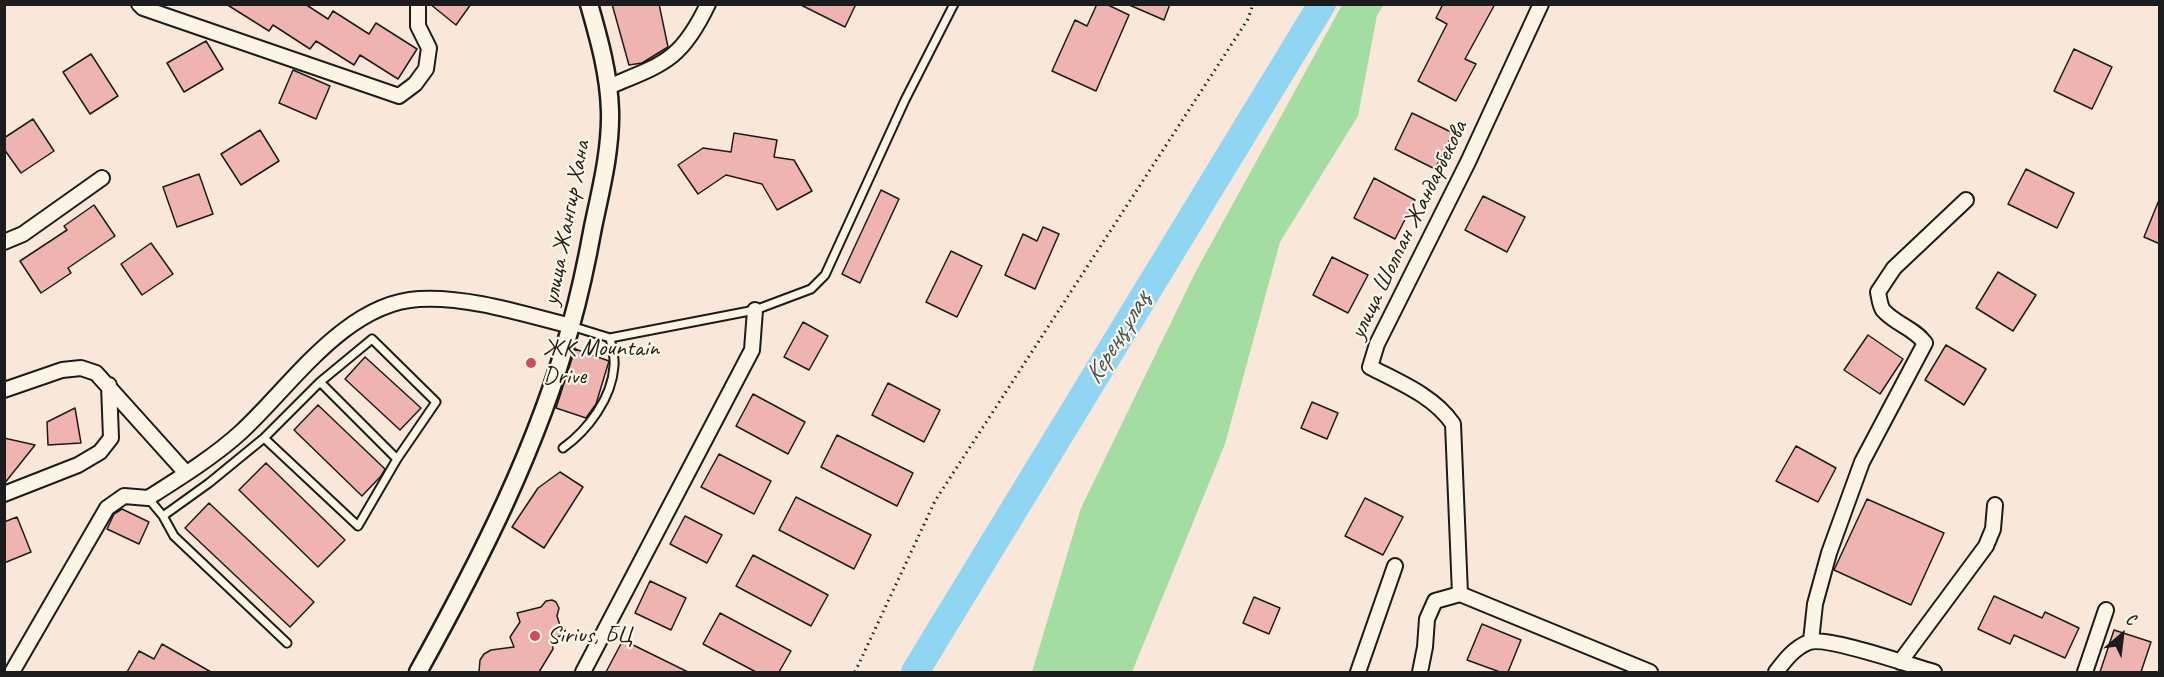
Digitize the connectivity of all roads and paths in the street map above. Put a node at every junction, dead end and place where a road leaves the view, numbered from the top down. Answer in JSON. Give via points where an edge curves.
{"nodes":[{"id":1,"x":139,"y":4,"type":"edge"},
{"id":2,"x":418,"y":4,"type":"edge"},
{"id":3,"x":589,"y":4,"type":"edge"},
{"id":4,"x":708,"y":4,"type":"edge"},
{"id":5,"x":954,"y":4,"type":"edge"},
{"id":6,"x":1253,"y":4,"type":"edge"},
{"id":7,"x":1541,"y":4,"type":"edge"},
{"id":8,"x":608,"y":87,"type":"junction"},
{"id":9,"x":102,"y":178,"type":"dead end"},
{"id":10,"x":1966,"y":200,"type":"dead end"},
{"id":11,"x":4,"y":242,"type":"edge"},
{"id":12,"x":755,"y":310,"type":"junction"},
{"id":13,"x":571,"y":326,"type":"junction"},
{"id":14,"x":610,"y":338,"type":"junction"},
{"id":15,"x":320,"y":382,"type":"junction"},
{"id":16,"x":109,"y":385,"type":"junction"},
{"id":17,"x":4,"y":390,"type":"edge"},
{"id":18,"x":264,"y":438,"type":"junction"},
{"id":19,"x":563,"y":448,"type":"dead end"},
{"id":20,"x":397,"y":459,"type":"junction"},
{"id":21,"x":186,"y":473,"type":"junction"},
{"id":22,"x":4,"y":494,"type":"edge"},
{"id":23,"x":148,"y":498,"type":"junction"},
{"id":24,"x":1995,"y":505,"type":"dead end"},
{"id":25,"x":163,"y":516,"type":"junction"},
{"id":26,"x":1395,"y":566,"type":"dead end"},
{"id":27,"x":1460,"y":594,"type":"junction"},
{"id":28,"x":2106,"y":610,"type":"dead end"},
{"id":29,"x":1811,"y":641,"type":"junction"},
{"id":30,"x":287,"y":643,"type":"dead end"},
{"id":31,"x":1900,"y":662,"type":"junction"},
{"id":32,"x":12,"y":672,"type":"edge"},
{"id":33,"x":418,"y":672,"type":"edge"},
{"id":34,"x":583,"y":672,"type":"edge"},
{"id":35,"x":855,"y":672,"type":"edge"},
{"id":36,"x":1358,"y":672,"type":"edge"},
{"id":37,"x":1419,"y":672,"type":"edge"},
{"id":38,"x":1650,"y":672,"type":"edge"},
{"id":39,"x":1776,"y":672,"type":"edge"},
{"id":40,"x":1934,"y":672,"type":"edge"},
{"id":41,"x":2085,"y":672,"type":"edge"}],
"edges":[{"from":1,"to":2,"type":"street","via":[[143,9],[399,96],[426,69],[429,48],[418,26]]},
{"from":3,"to":8,"type":"street","name":"улица Жангир Хана"},
{"from":4,"to":8,"type":"street","via":[[699,24],[672,57]]},
{"from":5,"to":12,"type":"lane","via":[[825,274],[811,289]]},
{"from":6,"to":35,"type":"path","via":[[1248,19],[935,501]]},
{"from":7,"to":27,"type":"street","name":"улица Шолпан Жандарбекова","via":[[1377,344],[1370,367],[1424,397],[1445,412],[1453,424]]},
{"from":8,"to":13,"type":"street","name":"улица Жангир Хана","via":[[610,112],[603,178]]},
{"from":9,"to":11,"type":"street","via":[[23,234]]},
{"from":10,"to":29,"type":"street","via":[[1894,268],[1878,292],[1882,309],[1919,335],[1925,344],[1862,462],[1829,553],[1815,604]]},
{"from":12,"to":14,"type":"lane"},
{"from":12,"to":34,"type":"street","via":[[752,350]]},
{"from":13,"to":14,"type":"lane"},
{"from":13,"to":21,"type":"street","via":[[448,299],[416,299],[376,309],[329,341],[240,434]]},
{"from":13,"to":33,"type":"street","name":"улица Жангир Хана","via":[[507,495]]},
{"from":14,"to":19,"type":"lane","via":[[615,364],[610,387],[577,438]]},
{"from":15,"to":18,"type":"lane"},
{"from":15,"to":20,"type":"lane"},
{"from":15,"to":20,"type":"lane","via":[[372,339],[436,402]]},
{"from":16,"to":17,"type":"street","via":[[96,373],[81,368],[62,370]]},
{"from":16,"to":21,"type":"street"},
{"from":16,"to":22,"type":"street","via":[[111,438],[100,452],[78,465]]},
{"from":18,"to":20,"type":"lane","via":[[358,526]]},
{"from":18,"to":25,"type":"lane"},
{"from":21,"to":23,"type":"street"},
{"from":23,"to":25,"type":"lane"},
{"from":23,"to":32,"type":"street","via":[[124,496],[107,508]]},
{"from":24,"to":31,"type":"street","via":[[1993,529],[1986,546]]},
{"from":25,"to":30,"type":"lane","via":[[174,536]]},
{"from":26,"to":36,"type":"street"},
{"from":27,"to":37,"type":"street","via":[[1435,601],[1427,619]]},
{"from":27,"to":38,"type":"street"},
{"from":28,"to":41,"type":"street"},
{"from":29,"to":31,"type":"street","via":[[1840,644]]},
{"from":29,"to":39,"type":"street","via":[[1790,653]]},
{"from":31,"to":40,"type":"street"}]}
